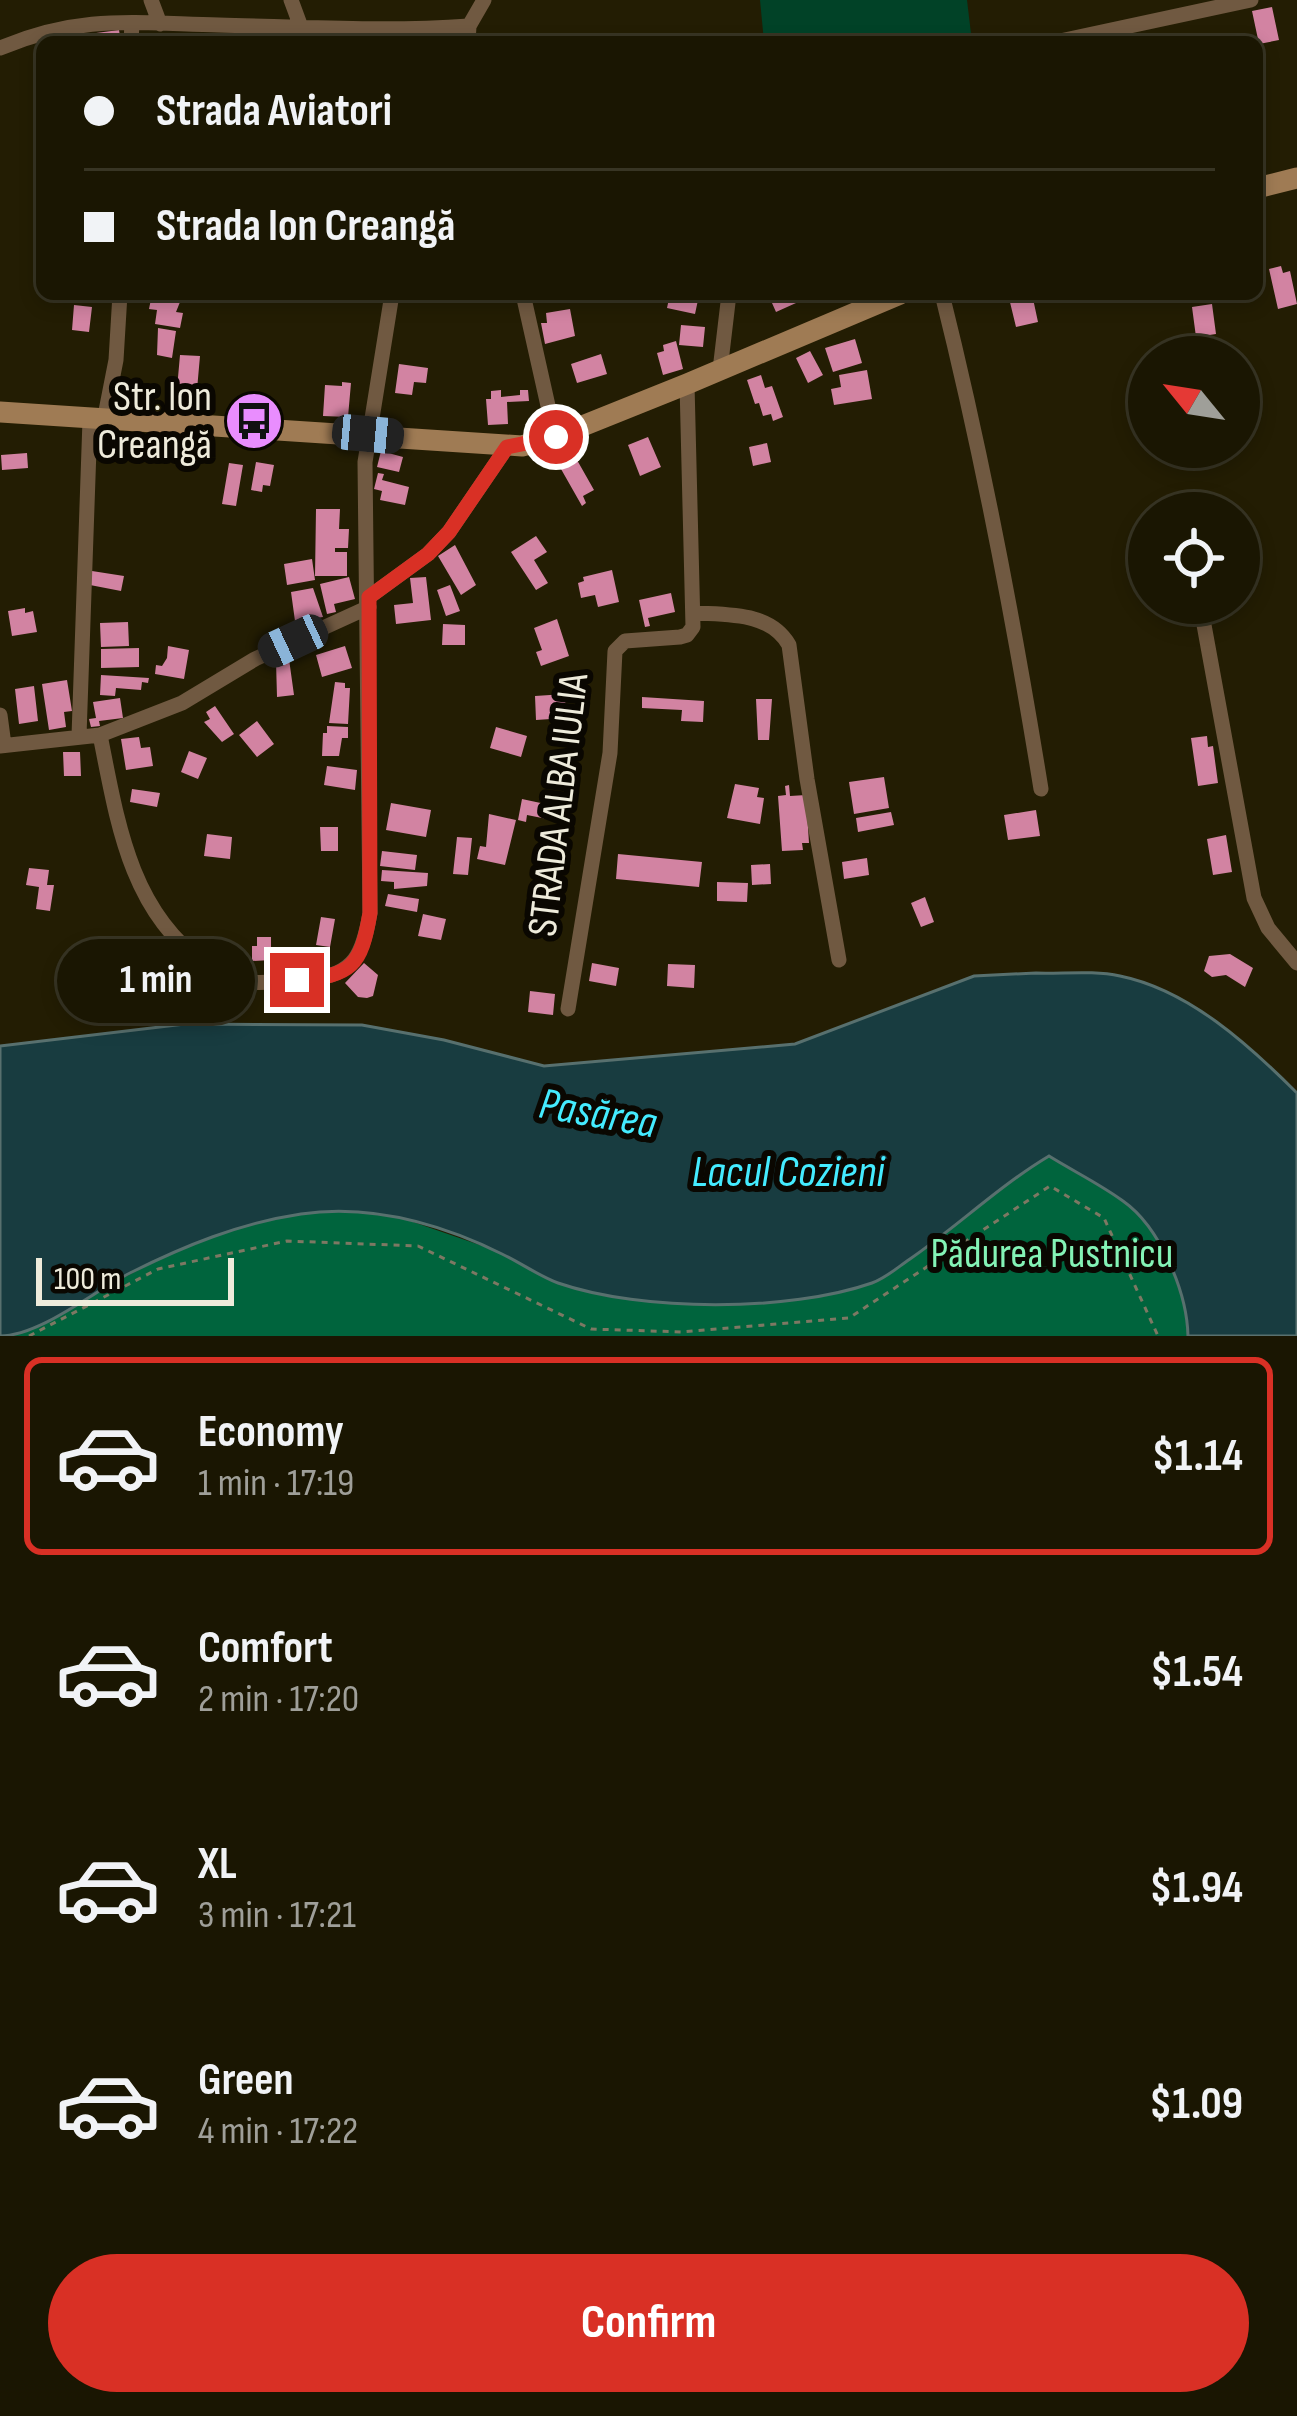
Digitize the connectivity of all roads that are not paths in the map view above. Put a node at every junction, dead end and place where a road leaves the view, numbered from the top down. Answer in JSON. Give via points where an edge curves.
{"nodes":[{"id":1,"x":152,"y":0,"type":"edge"},
{"id":2,"x":291,"y":0,"type":"edge"},
{"id":3,"x":484,"y":0,"type":"edge"},
{"id":4,"x":1251,"y":0,"type":"edge"},
{"id":5,"x":132,"y":23,"type":"junction"},
{"id":6,"x":160,"y":24,"type":"junction"},
{"id":7,"x":301,"y":27,"type":"junction"},
{"id":8,"x":469,"y":34,"type":"edge"},
{"id":9,"x":38,"y":36,"type":"edge"},
{"id":10,"x":131,"y":36,"type":"edge"},
{"id":11,"x":1083,"y":36,"type":"edge"},
{"id":12,"x":36,"y":37,"type":"edge"},
{"id":13,"x":0,"y":48,"type":"edge"},
{"id":14,"x":1297,"y":178,"type":"edge"},
{"id":15,"x":1263,"y":186,"type":"edge"},
{"id":16,"x":120,"y":300,"type":"edge"},
{"id":17,"x":391,"y":300,"type":"edge"},
{"id":18,"x":524,"y":300,"type":"edge"},
{"id":19,"x":728,"y":300,"type":"edge"},
{"id":20,"x":886,"y":300,"type":"edge"},
{"id":21,"x":943,"y":300,"type":"edge"},
{"id":22,"x":720,"y":370,"type":"junction"},
{"id":23,"x":687,"y":384,"type":"junction"},
{"id":24,"x":0,"y":412,"type":"edge"},
{"id":25,"x":97,"y":420,"type":"junction"},
{"id":26,"x":368,"y":434,"type":"junction"},
{"id":27,"x":556,"y":437,"type":"junction"},
{"id":28,"x":507,"y":447,"type":"junction"},
{"id":29,"x":369,"y":602,"type":"junction"},
{"id":30,"x":694,"y":613,"type":"junction"},
{"id":31,"x":1204,"y":624,"type":"edge"},
{"id":32,"x":0,"y":715,"type":"edge"},
{"id":33,"x":100,"y":735,"type":"junction"},
{"id":34,"x":79,"y":736,"type":"junction"},
{"id":35,"x":2,"y":746,"type":"edge"},
{"id":36,"x":1040,"y":789,"type":"dead end"},
{"id":37,"x":839,"y":960,"type":"dead end"},
{"id":38,"x":1297,"y":963,"type":"edge"},
{"id":39,"x":568,"y":1009,"type":"dead end"}],
"edges":[{"from":1,"to":6,"type":"street"},
{"from":2,"to":7,"type":"street"},
{"from":3,"to":8,"type":"street"},
{"from":4,"to":11,"type":"street"},
{"from":5,"to":6,"type":"street"},
{"from":5,"to":9,"type":"street","via":[[80,23]]},
{"from":5,"to":10,"type":"street"},
{"from":6,"to":7,"type":"street"},
{"from":7,"to":8,"type":"street"},
{"from":12,"to":13,"type":"street"},
{"from":14,"to":15,"type":"main road"},
{"from":16,"to":25,"type":"street","via":[[116,360]]},
{"from":17,"to":26,"type":"street"},
{"from":18,"to":27,"type":"street"},
{"from":19,"to":22,"type":"street"},
{"from":20,"to":22,"type":"main road"},
{"from":21,"to":36,"type":"street","via":[[986,471]]},
{"from":22,"to":23,"type":"main road"},
{"from":23,"to":27,"type":"main road"},
{"from":23,"to":30,"type":"street"},
{"from":24,"to":25,"type":"main road"},
{"from":25,"to":26,"type":"main road"},
{"from":25,"to":34,"type":"street"},
{"from":26,"to":28,"type":"main road"},
{"from":26,"to":29,"type":"street"},
{"from":27,"to":28,"type":"main road"},
{"from":28,"to":29,"type":"street","via":[[449,532]]},
{"from":29,"to":33,"type":"street","via":[[182,703]]},
{"from":29,"to":33,"type":"street","via":[[370,913],[364,947],[343,972],[242,982],[190,953],[145,898],[129,861]]},
{"from":30,"to":37,"type":"street","via":[[762,622],[789,645]]},
{"from":30,"to":39,"type":"street","name":"STRADA ALBA IULIA","via":[[687,635],[625,640],[615,652],[610,753]]},
{"from":31,"to":38,"type":"street","via":[[1255,898]]},
{"from":32,"to":35,"type":"street"},
{"from":33,"to":34,"type":"street"},
{"from":34,"to":35,"type":"street"}]}
